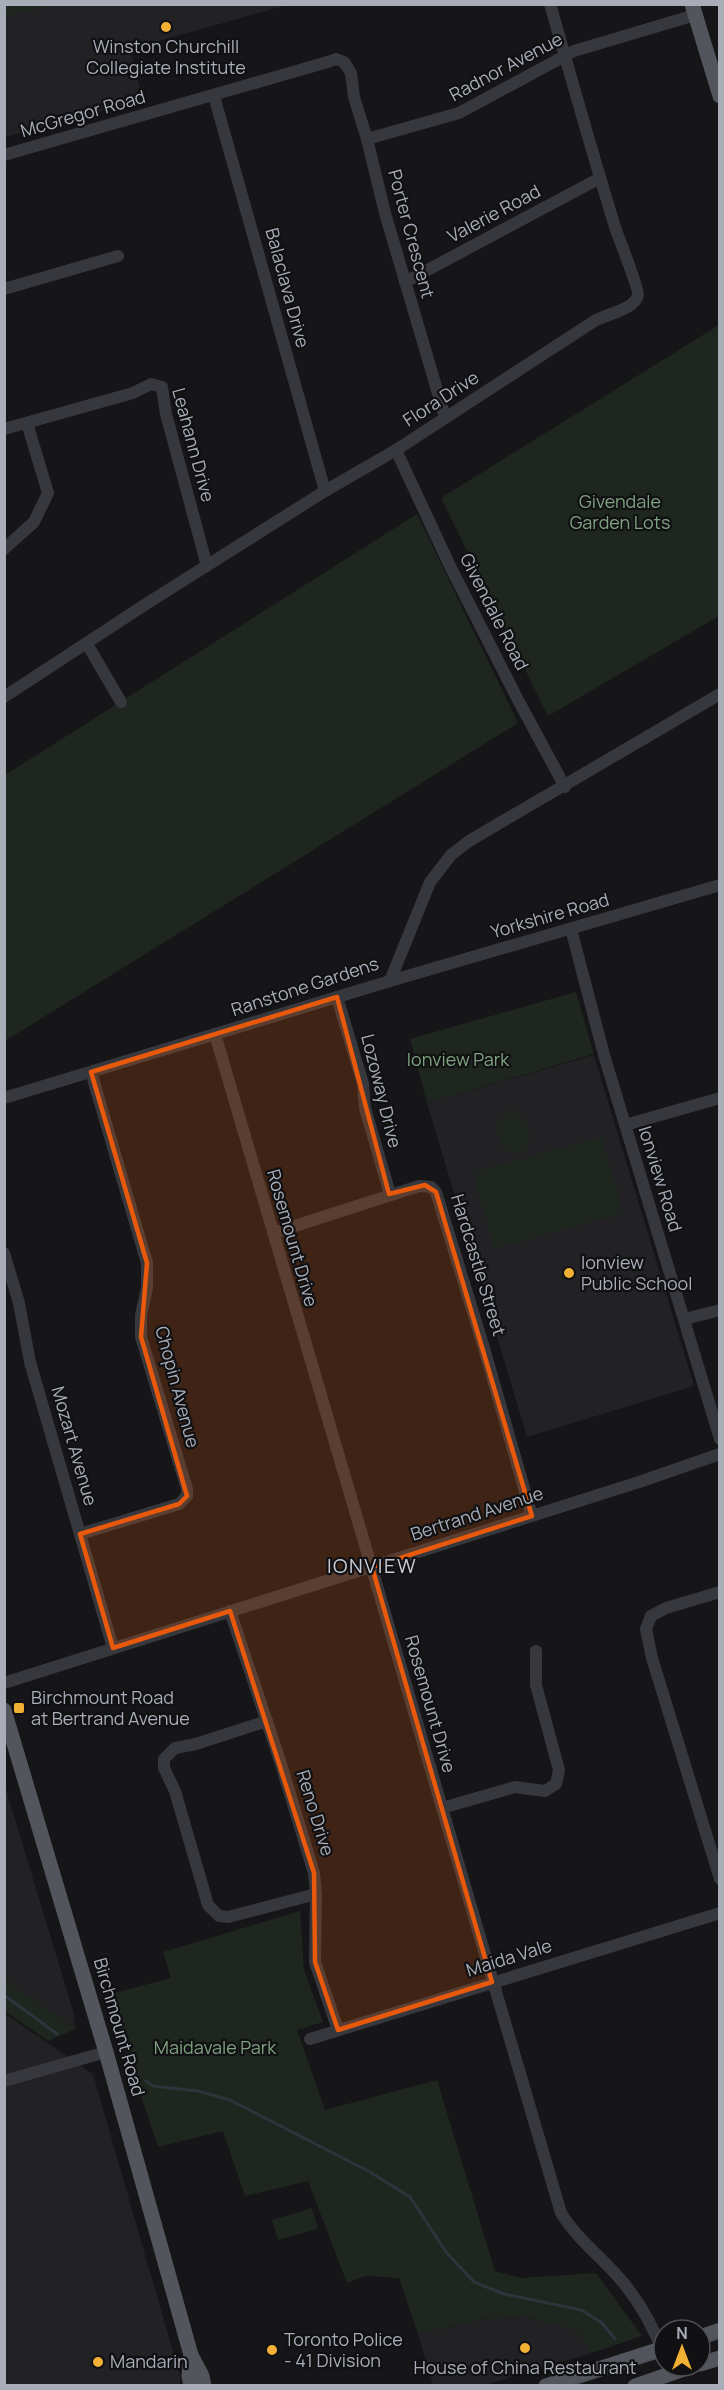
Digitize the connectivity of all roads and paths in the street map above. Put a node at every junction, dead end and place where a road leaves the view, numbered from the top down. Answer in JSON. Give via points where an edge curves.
{"nodes":[{"id":1,"x":550,"y":4,"type":"edge"},
{"id":2,"x":693,"y":10,"type":"edge"},
{"id":3,"x":565,"y":55,"type":"junction"},
{"id":4,"x":344,"y":62,"type":"joint"},
{"id":5,"x":214,"y":96,"type":"junction"},
{"id":6,"x":720,"y":96,"type":"edge"},
{"id":7,"x":367,"y":139,"type":"junction"},
{"id":8,"x":4,"y":155,"type":"edge"},
{"id":9,"x":600,"y":178,"type":"junction"},
{"id":10,"x":118,"y":256,"type":"dead end"},
{"id":11,"x":405,"y":282,"type":"junction"},
{"id":12,"x":4,"y":289,"type":"edge"},
{"id":13,"x":445,"y":417,"type":"junction"},
{"id":14,"x":27,"y":423,"type":"junction"},
{"id":15,"x":4,"y":429,"type":"edge"},
{"id":16,"x":396,"y":450,"type":"junction"},
{"id":17,"x":325,"y":491,"type":"junction"},
{"id":18,"x":4,"y":549,"type":"edge"},
{"id":19,"x":207,"y":566,"type":"junction"},
{"id":20,"x":87,"y":644,"type":"junction"},
{"id":21,"x":720,"y":694,"type":"edge"},
{"id":22,"x":4,"y":697,"type":"edge"},
{"id":23,"x":121,"y":702,"type":"dead end"},
{"id":24,"x":565,"y":787,"type":"junction"},
{"id":25,"x":720,"y":885,"type":"edge"},
{"id":26,"x":571,"y":929,"type":"junction"},
{"id":27,"x":390,"y":981,"type":"junction"},
{"id":28,"x":337,"y":997,"type":"junction"},
{"id":29,"x":215,"y":1034,"type":"junction"},
{"id":30,"x":91,"y":1072,"type":"junction"},
{"id":31,"x":4,"y":1098,"type":"edge"},
{"id":32,"x":720,"y":1098,"type":"edge"},
{"id":33,"x":625,"y":1125,"type":"junction"},
{"id":34,"x":390,"y":1194,"type":"junction"},
{"id":35,"x":273,"y":1233,"type":"junction"},
{"id":36,"x":4,"y":1253,"type":"edge"},
{"id":37,"x":720,"y":1310,"type":"edge"},
{"id":38,"x":685,"y":1319,"type":"junction"},
{"id":39,"x":720,"y":1439,"type":"edge"},
{"id":40,"x":720,"y":1454,"type":"edge"},
{"id":41,"x":532,"y":1515,"type":"junction"},
{"id":42,"x":80,"y":1534,"type":"junction"},
{"id":43,"x":372,"y":1567,"type":"junction"},
{"id":44,"x":720,"y":1592,"type":"edge"},
{"id":45,"x":230,"y":1611,"type":"junction"},
{"id":46,"x":113,"y":1648,"type":"junction"},
{"id":47,"x":536,"y":1651,"type":"dead end"},
{"id":48,"x":4,"y":1683,"type":"edge"},
{"id":49,"x":4,"y":1710,"type":"edge"},
{"id":50,"x":267,"y":1721,"type":"junction"},
{"id":51,"x":441,"y":1808,"type":"junction"},
{"id":52,"x":720,"y":1879,"type":"edge"},
{"id":53,"x":316,"y":1894,"type":"junction"},
{"id":54,"x":720,"y":1913,"type":"edge"},
{"id":55,"x":492,"y":1982,"type":"junction"},
{"id":56,"x":338,"y":2030,"type":"junction"},
{"id":57,"x":310,"y":2039,"type":"dead end"},
{"id":58,"x":106,"y":2052,"type":"junction"},
{"id":59,"x":4,"y":2080,"type":"edge"},
{"id":60,"x":652,"y":2329,"type":"edge"},
{"id":61,"x":652,"y":2353,"type":"edge"},
{"id":62,"x":191,"y":2355,"type":"junction"},
{"id":63,"x":652,"y":2378,"type":"edge"},
{"id":64,"x":191,"y":2385,"type":"edge"},
{"id":65,"x":204,"y":2385,"type":"edge"},
{"id":66,"x":546,"y":2385,"type":"edge"},
{"id":67,"x":635,"y":2385,"type":"edge"}],
"edges":[{"from":1,"to":3,"type":"street","name":"Flora Drive"},
{"from":2,"to":3,"type":"street","name":"Radnor Avenue"},
{"from":2,"to":6,"type":"main road"},
{"from":3,"to":7,"type":"street","name":"Radnor Avenue","via":[[459,113]]},
{"from":3,"to":9,"type":"street","name":"Flora Drive"},
{"from":4,"to":5,"type":"street","name":"McGregor Road","via":[[331,60]]},
{"from":4,"to":7,"type":"street","name":"Porter Crescent","via":[[351,73]]},
{"from":5,"to":8,"type":"street","name":"McGregor Road"},
{"from":5,"to":17,"type":"street","name":"Balaclava Drive"},
{"from":7,"to":11,"type":"street","name":"Porter Crescent"},
{"from":9,"to":11,"type":"street","name":"Valerie Road"},
{"from":9,"to":13,"type":"street","name":"Flora Drive","via":[[637,285],[635,302],[609,313]]},
{"from":10,"to":12,"type":"street"},
{"from":11,"to":13,"type":"street","name":"Porter Crescent"},
{"from":13,"to":16,"type":"street","name":"Flora Drive"},
{"from":14,"to":15,"type":"street","name":"Leahann Drive"},
{"from":14,"to":18,"type":"street","via":[[48,494],[34,522]]},
{"from":14,"to":19,"type":"street","name":"Leahann Drive","via":[[133,393],[151,384],[162,387]]},
{"from":16,"to":17,"type":"street","name":"Flora Drive"},
{"from":16,"to":24,"type":"street","name":"Givendale Road","via":[[450,566]]},
{"from":17,"to":19,"type":"street","name":"Flora Drive"},
{"from":19,"to":20,"type":"street","name":"Flora Drive"},
{"from":20,"to":22,"type":"street","name":"Flora Drive"},
{"from":20,"to":23,"type":"street"},
{"from":21,"to":24,"type":"street","name":"Ranstone Gardens"},
{"from":24,"to":27,"type":"street","name":"Ranstone Gardens","via":[[469,841],[446,860],[430,882]]},
{"from":25,"to":26,"type":"street","name":"Yorkshire Road"},
{"from":26,"to":27,"type":"street","name":"Yorkshire Road"},
{"from":26,"to":33,"type":"street","name":"Ionview Road"},
{"from":27,"to":28,"type":"street","name":"Ranstone Gardens"},
{"from":28,"to":29,"type":"street","name":"Ranstone Gardens"},
{"from":28,"to":34,"type":"street","name":"Lozoway Drive"},
{"from":29,"to":30,"type":"street","name":"Ranstone Gardens"},
{"from":29,"to":35,"type":"street","name":"Rosemount Drive"},
{"from":30,"to":31,"type":"street","name":"Ranstone Gardens"},
{"from":30,"to":42,"type":"street","name":"Chopin Avenue","via":[[147,1263],[141,1337],[187,1496],[179,1504]]},
{"from":32,"to":33,"type":"street"},
{"from":33,"to":38,"type":"street","name":"Ionview Road"},
{"from":34,"to":35,"type":"street","name":"Hardcastle Street"},
{"from":34,"to":41,"type":"street","name":"Hardcastle Street","via":[[425,1185],[436,1192]]},
{"from":35,"to":43,"type":"street","name":"Rosemount Drive"},
{"from":36,"to":42,"type":"street","name":"Mozart Avenue","via":[[30,1362]]},
{"from":37,"to":38,"type":"street"},
{"from":38,"to":39,"type":"street","name":"Ionview Road"},
{"from":40,"to":41,"type":"street","name":"Bertrand Avenue"},
{"from":41,"to":43,"type":"street","name":"Bertrand Avenue"},
{"from":42,"to":46,"type":"street","name":"Mozart Avenue"},
{"from":43,"to":45,"type":"street","name":"Bertrand Avenue"},
{"from":43,"to":51,"type":"street","name":"Rosemount Drive"},
{"from":44,"to":52,"type":"street","via":[[666,1608],[651,1616],[646,1629]]},
{"from":45,"to":46,"type":"street","name":"Bertrand Avenue"},
{"from":45,"to":50,"type":"street","name":"Reno Drive"},
{"from":46,"to":48,"type":"street","name":"Bertrand Avenue"},
{"from":47,"to":51,"type":"street","via":[[536,1685],[559,1770],[556,1784],[545,1791],[515,1787]]},
{"from":49,"to":58,"type":"main road","name":"Birchmount Road"},
{"from":50,"to":53,"type":"street","name":"Reno Drive","via":[[314,1873]]},
{"from":50,"to":53,"type":"street","via":[[175,1748],[164,1759],[164,1768],[175,1791],[208,1905],[215,1913],[228,1917]]},
{"from":51,"to":55,"type":"street","name":"Rosemount Drive"},
{"from":53,"to":56,"type":"street","name":"Reno Drive","via":[[315,1962]]},
{"from":54,"to":55,"type":"street","name":"Maida Vale"},
{"from":55,"to":56,"type":"street","name":"Maida Vale"},
{"from":55,"to":60,"type":"street","name":"Rosemount Drive","via":[[561,2213],[572,2231],[626,2285]]},
{"from":56,"to":57,"type":"street","name":"Maida Vale"},
{"from":58,"to":59,"type":"street"},
{"from":58,"to":62,"type":"main road","name":"Birchmount Road"},
{"from":61,"to":66,"type":"main road"},
{"from":62,"to":64,"type":"main road","name":"Birchmount Road"},
{"from":62,"to":65,"type":"main road","name":"Birchmount Road"},
{"from":63,"to":67,"type":"main road"}]}
